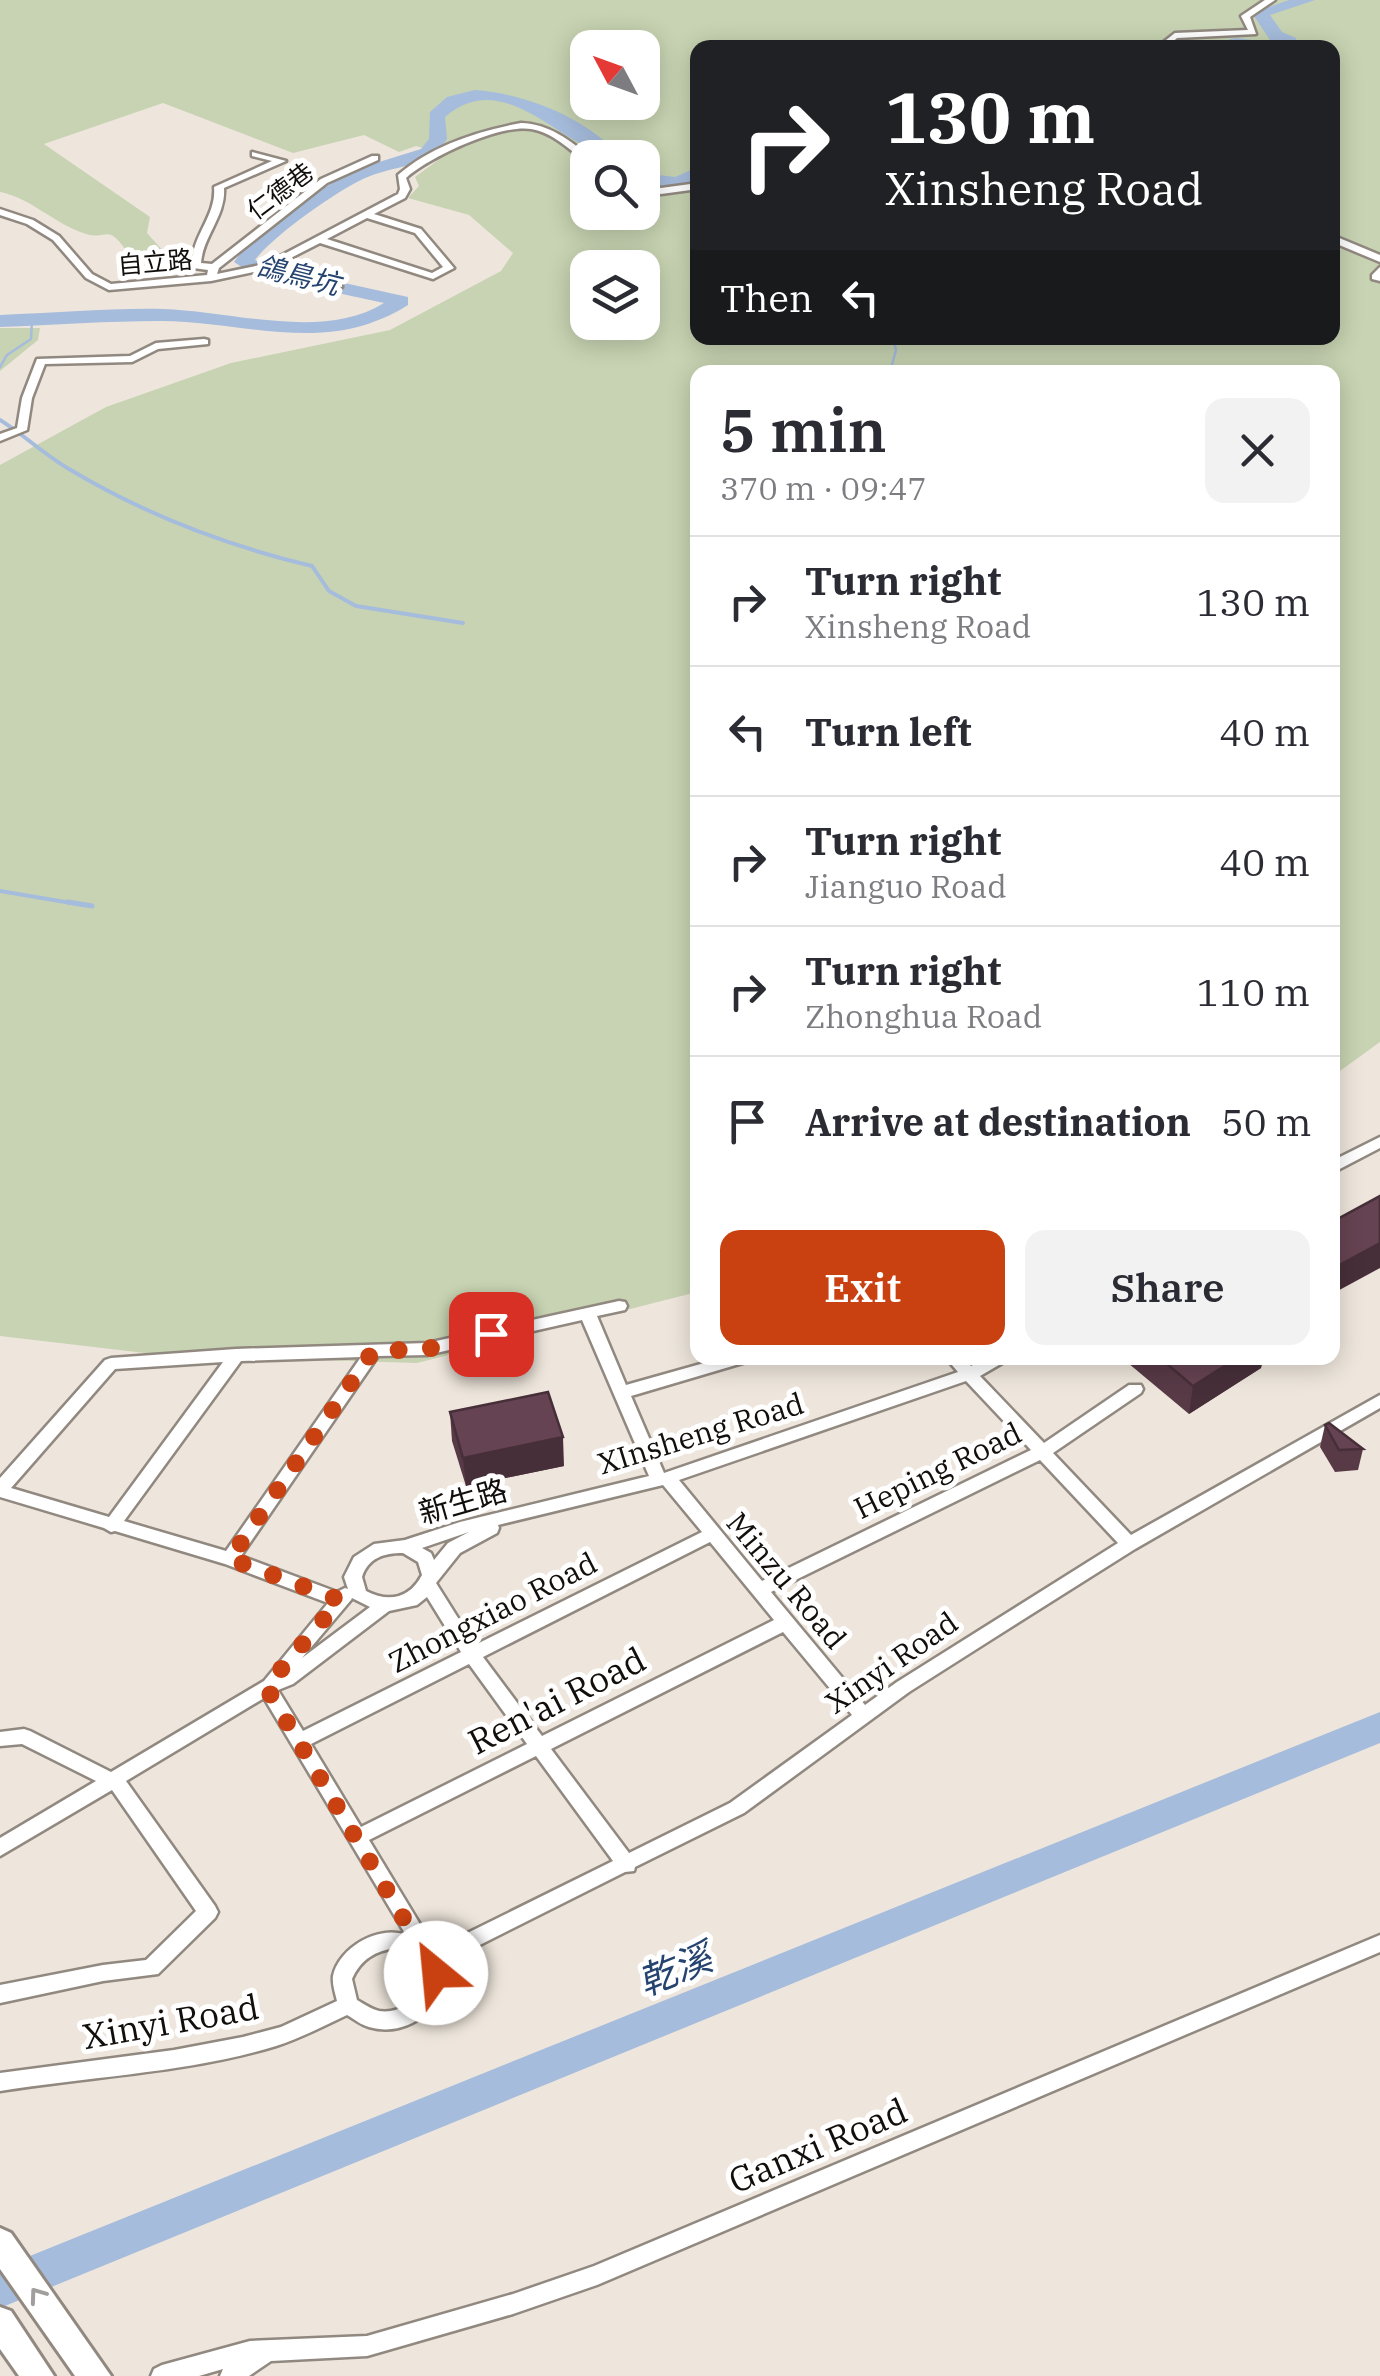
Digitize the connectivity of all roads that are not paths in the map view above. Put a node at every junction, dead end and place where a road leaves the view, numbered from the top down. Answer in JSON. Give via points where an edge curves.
{"nodes":[{"id":1,"x":1271,"y":0,"type":"edge"},
{"id":2,"x":1177,"y":40,"type":"edge"},
{"id":3,"x":570,"y":146,"type":"edge"},
{"id":4,"x":255,"y":154,"type":"dead end"},
{"id":5,"x":375,"y":158,"type":"dead end"},
{"id":6,"x":690,"y":187,"type":"edge"},
{"id":7,"x":660,"y":191,"type":"edge"},
{"id":8,"x":0,"y":212,"type":"edge"},
{"id":9,"x":367,"y":216,"type":"junction"},
{"id":10,"x":320,"y":240,"type":"junction"},
{"id":11,"x":1340,"y":242,"type":"edge"},
{"id":12,"x":1380,"y":259,"type":"edge"},
{"id":13,"x":265,"y":266,"type":"junction"},
{"id":14,"x":1380,"y":270,"type":"edge"},
{"id":15,"x":215,"y":274,"type":"junction"},
{"id":16,"x":1380,"y":278,"type":"edge"},
{"id":17,"x":338,"y":285,"type":"dead end"},
{"id":18,"x":204,"y":342,"type":"dead end"},
{"id":19,"x":0,"y":438,"type":"edge"},
{"id":20,"x":1380,"y":1142,"type":"edge"},
{"id":21,"x":1340,"y":1164,"type":"edge"},
{"id":22,"x":619,"y":1306,"type":"dead end"},
{"id":23,"x":588,"y":1312,"type":"junction"},
{"id":24,"x":373,"y":1351,"type":"junction"},
{"id":25,"x":236,"y":1354,"type":"junction"},
{"id":26,"x":716,"y":1365,"type":"edge"},
{"id":27,"x":961,"y":1365,"type":"edge"},
{"id":28,"x":986,"y":1365,"type":"edge"},
{"id":29,"x":970,"y":1374,"type":"junction"},
{"id":30,"x":1135,"y":1388,"type":"dead end"},
{"id":31,"x":620,"y":1393,"type":"junction"},
{"id":32,"x":1380,"y":1401,"type":"edge"},
{"id":33,"x":1042,"y":1452,"type":"junction"},
{"id":34,"x":663,"y":1479,"type":"junction"},
{"id":35,"x":0,"y":1490,"type":"edge"},
{"id":36,"x":536,"y":1511,"type":"junction"},
{"id":37,"x":110,"y":1526,"type":"junction"},
{"id":38,"x":712,"y":1534,"type":"junction"},
{"id":39,"x":1129,"y":1544,"type":"junction"},
{"id":40,"x":406,"y":1547,"type":"junction"},
{"id":41,"x":230,"y":1559,"type":"junction"},
{"id":42,"x":429,"y":1579,"type":"junction"},
{"id":43,"x":354,"y":1586,"type":"junction"},
{"id":44,"x":758,"y":1590,"type":"junction"},
{"id":45,"x":340,"y":1600,"type":"junction"},
{"id":46,"x":385,"y":1605,"type":"junction"},
{"id":47,"x":786,"y":1623,"type":"junction"},
{"id":48,"x":472,"y":1654,"type":"junction"},
{"id":49,"x":266,"y":1687,"type":"junction"},
{"id":50,"x":864,"y":1717,"type":"junction"},
{"id":51,"x":0,"y":1739,"type":"edge"},
{"id":52,"x":299,"y":1742,"type":"junction"},
{"id":53,"x":540,"y":1746,"type":"junction"},
{"id":54,"x":113,"y":1780,"type":"junction"},
{"id":55,"x":358,"y":1838,"type":"junction"},
{"id":56,"x":0,"y":1848,"type":"edge"},
{"id":57,"x":627,"y":1864,"type":"junction"},
{"id":58,"x":1380,"y":1943,"type":"edge"},
{"id":59,"x":431,"y":1960,"type":"junction"},
{"id":60,"x":0,"y":1994,"type":"edge"},
{"id":61,"x":348,"y":2005,"type":"junction"},
{"id":62,"x":0,"y":2082,"type":"edge"},
{"id":63,"x":0,"y":2243,"type":"edge"},
{"id":64,"x":0,"y":2322,"type":"edge"},
{"id":65,"x":265,"y":2352,"type":"junction"},
{"id":66,"x":38,"y":2376,"type":"edge"},
{"id":67,"x":95,"y":2376,"type":"edge"},
{"id":68,"x":162,"y":2376,"type":"edge"},
{"id":69,"x":231,"y":2376,"type":"edge"}],
"edges":[{"from":1,"to":2,"type":"street","via":[[1245,16],[1253,32]]},
{"from":3,"to":9,"type":"street","via":[[530,125],[468,141],[408,170],[402,196]]},
{"from":4,"to":15,"type":"street","name":"仁德巷","via":[[282,162],[219,187],[220,201],[194,254],[196,266]]},
{"from":5,"to":15,"type":"street","name":"仁德巷","via":[[324,181]]},
{"from":6,"to":7,"type":"street"},
{"from":8,"to":15,"type":"street","name":"自立路","via":[[56,238],[89,276],[109,287]]},
{"from":9,"to":10,"type":"street"},
{"from":9,"to":10,"type":"street","via":[[418,232],[449,268],[434,276]]},
{"from":10,"to":13,"type":"street"},
{"from":11,"to":12,"type":"street"},
{"from":13,"to":15,"type":"street","name":"自立路"},
{"from":13,"to":17,"type":"street","name":"仁德巷"},
{"from":14,"to":16,"type":"street"},
{"from":18,"to":19,"type":"street","via":[[156,346],[132,359],[40,361],[22,430]]},
{"from":20,"to":21,"type":"street"},
{"from":22,"to":23,"type":"street"},
{"from":23,"to":24,"type":"street","via":[[427,1349]]},
{"from":23,"to":31,"type":"street","name":"Minzu Road"},
{"from":24,"to":25,"type":"street"},
{"from":24,"to":41,"type":"street"},
{"from":25,"to":35,"type":"street","via":[[111,1364]]},
{"from":25,"to":37,"type":"street"},
{"from":26,"to":31,"type":"street"},
{"from":27,"to":29,"type":"street"},
{"from":28,"to":29,"type":"street","name":"XInsheng Road"},
{"from":29,"to":33,"type":"street"},
{"from":29,"to":34,"type":"street","name":"XInsheng Road"},
{"from":30,"to":33,"type":"street","name":"Heping Road"},
{"from":31,"to":34,"type":"street","name":"Minzu Road"},
{"from":32,"to":39,"type":"street","name":"Xinyi Road"},
{"from":33,"to":39,"type":"street"},
{"from":33,"to":44,"type":"street","name":"Heping Road"},
{"from":34,"to":36,"type":"street","name":"XInsheng Road"},
{"from":34,"to":38,"type":"street","name":"Minzu Road"},
{"from":35,"to":37,"type":"street"},
{"from":36,"to":40,"type":"street","name":"新生路"},
{"from":36,"to":42,"type":"street","name":"XInsheng Road","via":[[464,1541]]},
{"from":37,"to":41,"type":"street"},
{"from":38,"to":44,"type":"street","name":"Minzu Road"},
{"from":38,"to":48,"type":"street","name":"Zhongxiao Road"},
{"from":39,"to":50,"type":"street","name":"Xinyi Road"},
{"from":40,"to":42,"type":"street","via":[[424,1558]]},
{"from":40,"to":43,"type":"street","via":[[371,1552],[356,1568]]},
{"from":41,"to":45,"type":"street"},
{"from":42,"to":46,"type":"street","name":"XInsheng Road","via":[[414,1598]]},
{"from":42,"to":48,"type":"street"},
{"from":43,"to":45,"type":"street"},
{"from":43,"to":46,"type":"street","via":[[366,1600]]},
{"from":44,"to":47,"type":"street","name":"Minzu Road"},
{"from":45,"to":49,"type":"street"},
{"from":46,"to":49,"type":"street"},
{"from":47,"to":50,"type":"street","name":"Minzu Road"},
{"from":47,"to":53,"type":"street","name":"Ren'ai Road"},
{"from":48,"to":52,"type":"street","name":"Zhongxiao Road"},
{"from":48,"to":53,"type":"street"},
{"from":49,"to":52,"type":"street"},
{"from":49,"to":54,"type":"street"},
{"from":50,"to":57,"type":"street","name":"Xinyi Road","via":[[737,1808]]},
{"from":51,"to":54,"type":"street","via":[[24,1736]]},
{"from":52,"to":55,"type":"street"},
{"from":53,"to":55,"type":"street","name":"Ren'ai Road"},
{"from":53,"to":57,"type":"street"},
{"from":54,"to":56,"type":"street"},
{"from":54,"to":60,"type":"street","via":[[208,1912],[151,1968]]},
{"from":55,"to":59,"type":"street"},
{"from":57,"to":59,"type":"street","name":"Xinyi Road"},
{"from":58,"to":65,"type":"street","name":"Ganxi Road","via":[[597,2274],[367,2346]]},
{"from":59,"to":61,"type":"street","via":[[436,1973],[428,2000],[404,2019],[372,2021]]},
{"from":59,"to":61,"type":"street","via":[[411,1943],[368,1946],[346,1966]]},
{"from":61,"to":62,"type":"street","name":"Xinyi Road","via":[[278,2036],[225,2049]]},
{"from":67,"to":63,"type":"main road","one_way":true},
{"from":64,"to":66,"type":"main road"},
{"from":65,"to":68,"type":"street","name":"Ganxi Road"},
{"from":65,"to":69,"type":"street"}]}
